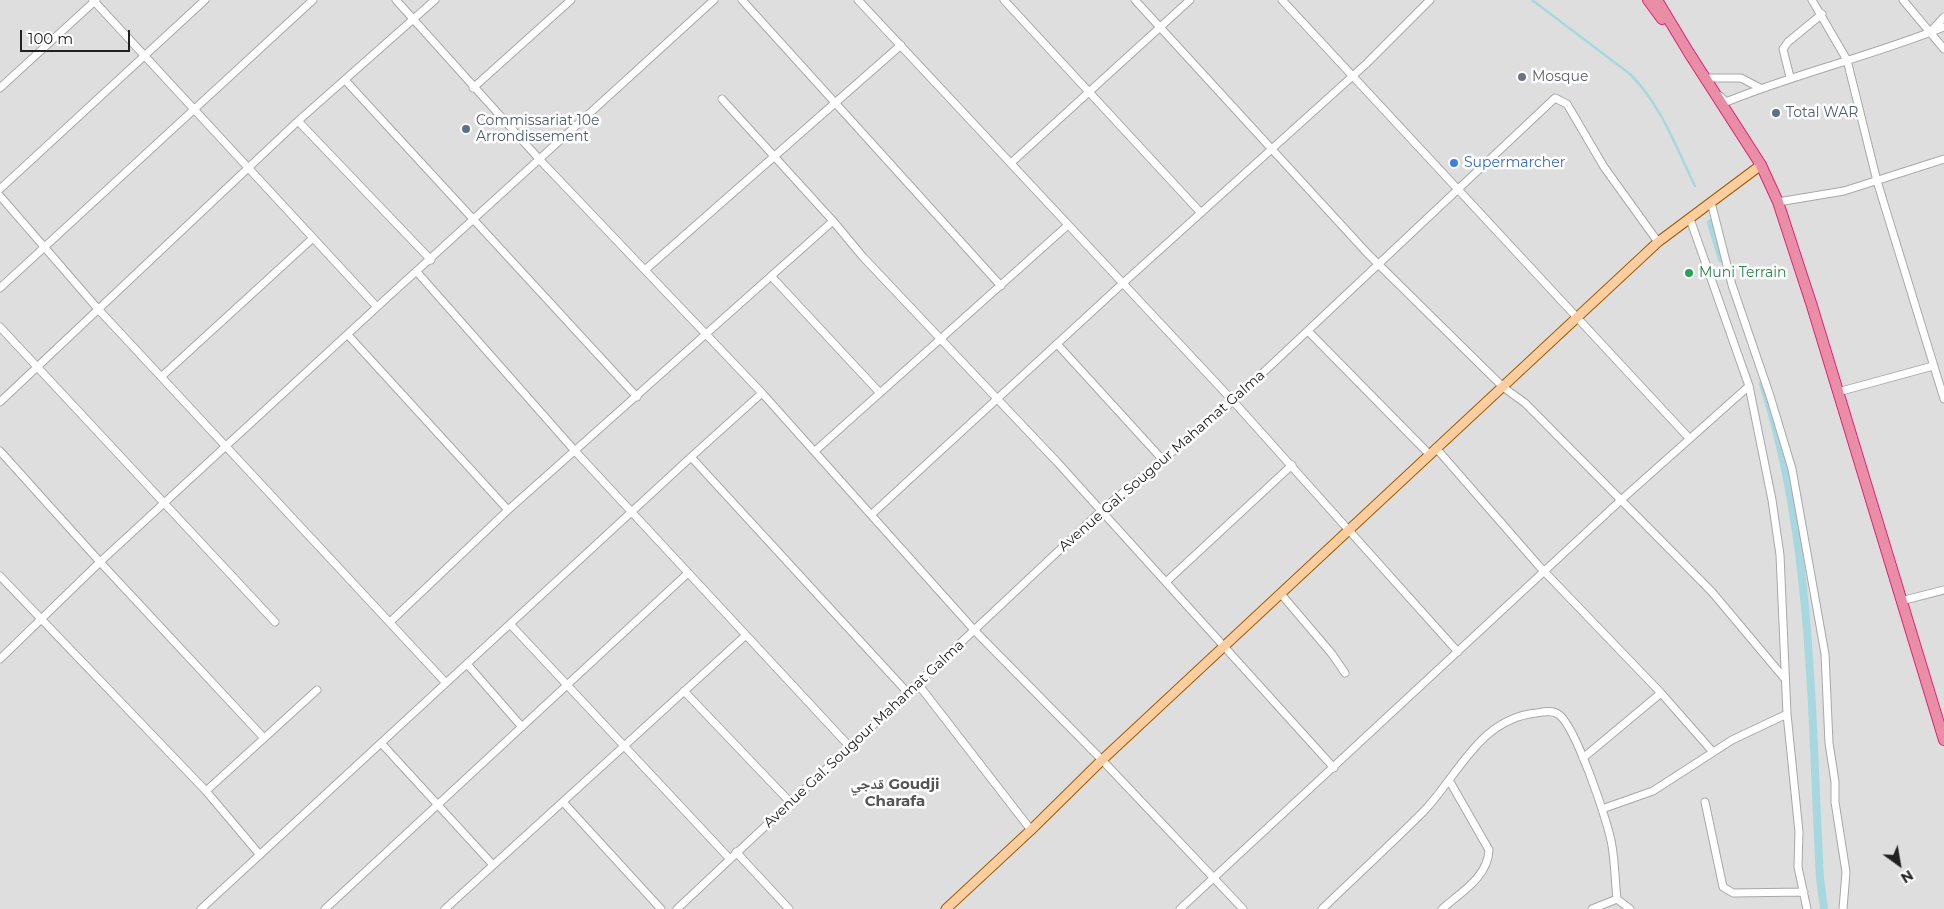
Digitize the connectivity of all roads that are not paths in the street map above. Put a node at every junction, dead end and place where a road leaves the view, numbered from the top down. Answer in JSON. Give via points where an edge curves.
{"nodes":[{"id":1,"x":94,"y":0,"type":"edge"},
{"id":2,"x":205,"y":0,"type":"edge"},
{"id":3,"x":313,"y":0,"type":"edge"},
{"id":4,"x":396,"y":0,"type":"edge"},
{"id":5,"x":435,"y":0,"type":"edge"},
{"id":6,"x":571,"y":0,"type":"edge"},
{"id":7,"x":714,"y":0,"type":"edge"},
{"id":8,"x":742,"y":0,"type":"edge"},
{"id":9,"x":858,"y":0,"type":"edge"},
{"id":10,"x":1004,"y":0,"type":"edge"},
{"id":11,"x":1135,"y":0,"type":"edge"},
{"id":12,"x":1190,"y":0,"type":"edge"},
{"id":13,"x":1282,"y":0,"type":"edge"},
{"id":14,"x":1430,"y":0,"type":"edge"},
{"id":15,"x":1648,"y":0,"type":"edge"},
{"id":16,"x":1657,"y":0,"type":"edge"},
{"id":17,"x":1812,"y":0,"type":"edge"},
{"id":18,"x":1903,"y":0,"type":"edge"},
{"id":19,"x":1822,"y":14,"type":"junction"},
{"id":20,"x":1944,"y":17,"type":"edge"},
{"id":21,"x":414,"y":20,"type":"junction"},
{"id":22,"x":1160,"y":27,"type":"junction"},
{"id":23,"x":1944,"y":27,"type":"edge"},
{"id":24,"x":1930,"y":32,"type":"junction"},
{"id":25,"x":901,"y":44,"type":"junction"},
{"id":26,"x":1944,"y":49,"type":"edge"},
{"id":27,"x":1689,"y":53,"type":"junction"},
{"id":28,"x":144,"y":56,"type":"junction"},
{"id":29,"x":1847,"y":60,"type":"junction"},
{"id":30,"x":1354,"y":76,"type":"junction"},
{"id":31,"x":1790,"y":77,"type":"junction"},
{"id":32,"x":1706,"y":78,"type":"junction"},
{"id":33,"x":346,"y":80,"type":"junction"},
{"id":34,"x":0,"y":88,"type":"edge"},
{"id":35,"x":473,"y":88,"type":"junction"},
{"id":36,"x":1713,"y":88,"type":"junction"},
{"id":37,"x":1760,"y":88,"type":"junction"},
{"id":38,"x":1090,"y":92,"type":"junction"},
{"id":39,"x":722,"y":99,"type":"dead end"},
{"id":40,"x":836,"y":101,"type":"junction"},
{"id":41,"x":194,"y":109,"type":"junction"},
{"id":42,"x":298,"y":121,"type":"junction"},
{"id":43,"x":1272,"y":150,"type":"junction"},
{"id":44,"x":775,"y":156,"type":"junction"},
{"id":45,"x":1944,"y":159,"type":"edge"},
{"id":46,"x":540,"y":160,"type":"junction"},
{"id":47,"x":1011,"y":163,"type":"junction"},
{"id":48,"x":1761,"y":165,"type":"junction"},
{"id":49,"x":249,"y":168,"type":"junction"},
{"id":50,"x":1877,"y":181,"type":"junction"},
{"id":51,"x":0,"y":189,"type":"edge"},
{"id":52,"x":1458,"y":189,"type":"junction"},
{"id":53,"x":0,"y":196,"type":"edge"},
{"id":54,"x":1712,"y":202,"type":"junction"},
{"id":55,"x":1778,"y":202,"type":"junction"},
{"id":56,"x":1201,"y":213,"type":"junction"},
{"id":57,"x":1690,"y":219,"type":"junction"},
{"id":58,"x":474,"y":220,"type":"junction"},
{"id":59,"x":833,"y":220,"type":"junction"},
{"id":60,"x":1068,"y":225,"type":"junction"},
{"id":61,"x":313,"y":238,"type":"junction"},
{"id":62,"x":1658,"y":242,"type":"junction"},
{"id":63,"x":45,"y":247,"type":"junction"},
{"id":64,"x":430,"y":260,"type":"junction"},
{"id":65,"x":1377,"y":263,"type":"junction"},
{"id":66,"x":645,"y":270,"type":"junction"},
{"id":67,"x":417,"y":272,"type":"junction"},
{"id":68,"x":771,"y":276,"type":"junction"},
{"id":69,"x":1122,"y":284,"type":"junction"},
{"id":70,"x":1001,"y":286,"type":"junction"},
{"id":71,"x":0,"y":288,"type":"edge"},
{"id":72,"x":377,"y":307,"type":"junction"},
{"id":73,"x":98,"y":309,"type":"junction"},
{"id":74,"x":1577,"y":319,"type":"junction"},
{"id":75,"x":0,"y":327,"type":"edge"},
{"id":76,"x":1308,"y":331,"type":"junction"},
{"id":77,"x":348,"y":335,"type":"junction"},
{"id":78,"x":705,"y":336,"type":"junction"},
{"id":79,"x":941,"y":340,"type":"junction"},
{"id":80,"x":1057,"y":344,"type":"junction"},
{"id":81,"x":1932,"y":366,"type":"junction"},
{"id":82,"x":37,"y":367,"type":"junction"},
{"id":83,"x":161,"y":377,"type":"junction"},
{"id":84,"x":1749,"y":386,"type":"junction"},
{"id":85,"x":1503,"y":387,"type":"junction"},
{"id":86,"x":1838,"y":392,"type":"junction"},
{"id":87,"x":762,"y":393,"type":"junction"},
{"id":88,"x":880,"y":393,"type":"junction"},
{"id":89,"x":637,"y":397,"type":"junction"},
{"id":90,"x":1944,"y":399,"type":"edge"},
{"id":91,"x":997,"y":400,"type":"junction"},
{"id":92,"x":1233,"y":400,"type":"junction"},
{"id":93,"x":0,"y":402,"type":"edge"},
{"id":94,"x":1690,"y":438,"type":"junction"},
{"id":95,"x":226,"y":448,"type":"junction"},
{"id":96,"x":0,"y":450,"type":"edge"},
{"id":97,"x":575,"y":451,"type":"junction"},
{"id":98,"x":815,"y":451,"type":"junction"},
{"id":99,"x":1433,"y":451,"type":"junction"},
{"id":100,"x":691,"y":457,"type":"junction"},
{"id":101,"x":1162,"y":459,"type":"junction"},
{"id":102,"x":1292,"y":465,"type":"junction"},
{"id":103,"x":1621,"y":500,"type":"junction"},
{"id":104,"x":164,"y":504,"type":"junction"},
{"id":105,"x":508,"y":510,"type":"junction"},
{"id":106,"x":632,"y":511,"type":"junction"},
{"id":107,"x":1101,"y":511,"type":"junction"},
{"id":108,"x":872,"y":514,"type":"junction"},
{"id":109,"x":1349,"y":529,"type":"junction"},
{"id":110,"x":100,"y":562,"type":"junction"},
{"id":111,"x":1544,"y":572,"type":"junction"},
{"id":112,"x":688,"y":573,"type":"junction"},
{"id":113,"x":0,"y":576,"type":"edge"},
{"id":114,"x":1166,"y":582,"type":"junction"},
{"id":115,"x":1944,"y":590,"type":"edge"},
{"id":116,"x":1281,"y":594,"type":"junction"},
{"id":117,"x":1901,"y":601,"type":"junction"},
{"id":118,"x":42,"y":618,"type":"junction"},
{"id":119,"x":275,"y":622,"type":"dead end"},
{"id":120,"x":390,"y":622,"type":"junction"},
{"id":121,"x":510,"y":624,"type":"junction"},
{"id":122,"x":975,"y":631,"type":"junction"},
{"id":123,"x":746,"y":635,"type":"junction"},
{"id":124,"x":1225,"y":647,"type":"junction"},
{"id":125,"x":1458,"y":652,"type":"junction"},
{"id":126,"x":0,"y":659,"type":"edge"},
{"id":127,"x":467,"y":664,"type":"junction"},
{"id":128,"x":1345,"y":672,"type":"dead end"},
{"id":129,"x":1785,"y":679,"type":"junction"},
{"id":130,"x":446,"y":683,"type":"junction"},
{"id":131,"x":918,"y":684,"type":"junction"},
{"id":132,"x":567,"y":685,"type":"junction"},
{"id":133,"x":317,"y":690,"type":"dead end"},
{"id":134,"x":684,"y":691,"type":"junction"},
{"id":135,"x":908,"y":693,"type":"junction"},
{"id":136,"x":1661,"y":693,"type":"junction"},
{"id":137,"x":1787,"y":714,"type":"junction"},
{"id":138,"x":522,"y":727,"type":"junction"},
{"id":139,"x":263,"y":737,"type":"junction"},
{"id":140,"x":1944,"y":740,"type":"edge"},
{"id":141,"x":382,"y":744,"type":"junction"},
{"id":142,"x":624,"y":746,"type":"junction"},
{"id":143,"x":850,"y":747,"type":"junction"},
{"id":144,"x":1712,"y":751,"type":"junction"},
{"id":145,"x":1583,"y":758,"type":"junction"},
{"id":146,"x":1102,"y":760,"type":"junction"},
{"id":147,"x":1334,"y":768,"type":"junction"},
{"id":148,"x":1449,"y":780,"type":"junction"},
{"id":149,"x":206,"y":790,"type":"junction"},
{"id":150,"x":562,"y":802,"type":"junction"},
{"id":151,"x":790,"y":802,"type":"junction"},
{"id":152,"x":1705,"y":802,"type":"dead end"},
{"id":153,"x":439,"y":805,"type":"junction"},
{"id":154,"x":1602,"y":809,"type":"junction"},
{"id":155,"x":1031,"y":830,"type":"junction"},
{"id":156,"x":736,"y":852,"type":"junction"},
{"id":157,"x":260,"y":855,"type":"junction"},
{"id":158,"x":729,"y":858,"type":"junction"},
{"id":159,"x":493,"y":864,"type":"junction"},
{"id":160,"x":1214,"y":878,"type":"junction"},
{"id":161,"x":1804,"y":892,"type":"junction"},
{"id":162,"x":1617,"y":899,"type":"junction"},
{"id":163,"x":201,"y":909,"type":"edge"},
{"id":164,"x":325,"y":909,"type":"edge"},
{"id":165,"x":445,"y":909,"type":"edge"},
{"id":166,"x":662,"y":909,"type":"edge"},
{"id":167,"x":677,"y":909,"type":"edge"},
{"id":168,"x":789,"y":909,"type":"edge"},
{"id":169,"x":946,"y":909,"type":"edge"},
{"id":170,"x":1180,"y":909,"type":"edge"},
{"id":171,"x":1243,"y":909,"type":"edge"},
{"id":172,"x":1322,"y":909,"type":"edge"},
{"id":173,"x":1442,"y":909,"type":"edge"},
{"id":174,"x":1592,"y":909,"type":"edge"},
{"id":175,"x":1630,"y":909,"type":"edge"},
{"id":176,"x":1807,"y":909,"type":"edge"},
{"id":177,"x":1843,"y":909,"type":"edge"}],
"edges":[{"from":1,"to":28,"type":"street"},
{"from":1,"to":34,"type":"street"},
{"from":2,"to":28,"type":"street"},
{"from":3,"to":41,"type":"street"},
{"from":4,"to":21,"type":"street"},
{"from":5,"to":21,"type":"street"},
{"from":6,"to":35,"type":"street"},
{"from":7,"to":46,"type":"street"},
{"from":8,"to":40,"type":"street"},
{"from":9,"to":25,"type":"street"},
{"from":10,"to":38,"type":"street"},
{"from":11,"to":22,"type":"street"},
{"from":12,"to":22,"type":"street"},
{"from":13,"to":30,"type":"street"},
{"from":14,"to":30,"type":"street"},
{"from":15,"to":27,"type":"highway"},
{"from":16,"to":27,"type":"highway"},
{"from":17,"to":19,"type":"street"},
{"from":18,"to":24,"type":"street"},
{"from":19,"to":29,"type":"street"},
{"from":19,"to":31,"type":"street","via":[[1783,49]]},
{"from":20,"to":24,"type":"street"},
{"from":21,"to":33,"type":"street"},
{"from":21,"to":35,"type":"street"},
{"from":22,"to":38,"type":"street"},
{"from":22,"to":43,"type":"street"},
{"from":23,"to":24,"type":"street"},
{"from":24,"to":26,"type":"street"},
{"from":24,"to":29,"type":"street"},
{"from":25,"to":40,"type":"street"},
{"from":25,"to":47,"type":"street"},
{"from":27,"to":32,"type":"highway"},
{"from":28,"to":41,"type":"street"},
{"from":28,"to":51,"type":"street"},
{"from":29,"to":31,"type":"street"},
{"from":29,"to":50,"type":"street"},
{"from":30,"to":43,"type":"street"},
{"from":30,"to":52,"type":"street"},
{"from":31,"to":37,"type":"street"},
{"from":32,"to":36,"type":"highway"},
{"from":32,"to":37,"type":"street","via":[[1741,78]]},
{"from":33,"to":42,"type":"street"},
{"from":33,"to":58,"type":"street"},
{"from":35,"to":46,"type":"street"},
{"from":36,"to":37,"type":"street","via":[[1726,102]]},
{"from":36,"to":48,"type":"highway"},
{"from":38,"to":47,"type":"street"},
{"from":38,"to":56,"type":"street"},
{"from":39,"to":44,"type":"street"},
{"from":40,"to":44,"type":"street"},
{"from":40,"to":70,"type":"street"},
{"from":41,"to":49,"type":"street"},
{"from":41,"to":63,"type":"street"},
{"from":42,"to":49,"type":"street"},
{"from":42,"to":64,"type":"street"},
{"from":43,"to":56,"type":"street"},
{"from":43,"to":65,"type":"street"},
{"from":44,"to":59,"type":"street"},
{"from":44,"to":66,"type":"street"},
{"from":45,"to":50,"type":"street"},
{"from":46,"to":58,"type":"street"},
{"from":46,"to":66,"type":"street"},
{"from":47,"to":60,"type":"street"},
{"from":48,"to":54,"type":"main road"},
{"from":48,"to":55,"type":"highway"},
{"from":49,"to":61,"type":"street"},
{"from":49,"to":73,"type":"street"},
{"from":50,"to":55,"type":"street","via":[[1844,191]]},
{"from":50,"to":81,"type":"street"},
{"from":52,"to":62,"type":"street","name":"Avenue Gal. Sougour Mahamat Galma","via":[[1555,98],[1561,99],[1604,167]]},
{"from":52,"to":65,"type":"street","name":"Avenue Gal. Sougour Mahamat Galma"},
{"from":52,"to":74,"type":"street"},
{"from":53,"to":63,"type":"street"},
{"from":54,"to":57,"type":"main road"},
{"from":54,"to":177,"type":"street","via":[[1732,285],[1792,469],[1825,654],[1829,743],[1846,872]]},
{"from":55,"to":86,"type":"highway"},
{"from":56,"to":69,"type":"street"},
{"from":57,"to":62,"type":"main road"},
{"from":57,"to":84,"type":"street"},
{"from":58,"to":64,"type":"street"},
{"from":58,"to":89,"type":"street"},
{"from":59,"to":68,"type":"street"},
{"from":59,"to":79,"type":"street"},
{"from":60,"to":69,"type":"street"},
{"from":60,"to":70,"type":"street"},
{"from":61,"to":72,"type":"street"},
{"from":61,"to":83,"type":"street"},
{"from":62,"to":74,"type":"main road"},
{"from":63,"to":71,"type":"street"},
{"from":63,"to":73,"type":"street"},
{"from":64,"to":67,"type":"street"},
{"from":65,"to":76,"type":"street","name":"Avenue Gal. Sougour Mahamat Galma"},
{"from":65,"to":85,"type":"street"},
{"from":66,"to":78,"type":"street"},
{"from":67,"to":72,"type":"street"},
{"from":67,"to":97,"type":"street"},
{"from":68,"to":78,"type":"street"},
{"from":68,"to":88,"type":"street"},
{"from":69,"to":80,"type":"street"},
{"from":69,"to":92,"type":"street"},
{"from":70,"to":79,"type":"street"},
{"from":72,"to":77,"type":"street"},
{"from":73,"to":82,"type":"street"},
{"from":73,"to":83,"type":"street"},
{"from":74,"to":85,"type":"main road"},
{"from":74,"to":94,"type":"street"},
{"from":75,"to":82,"type":"street"},
{"from":76,"to":92,"type":"street","name":"Avenue Gal. Sougour Mahamat Galma"},
{"from":76,"to":99,"type":"street"},
{"from":77,"to":95,"type":"street"},
{"from":77,"to":105,"type":"street"},
{"from":78,"to":87,"type":"street"},
{"from":78,"to":89,"type":"street"},
{"from":79,"to":88,"type":"street"},
{"from":79,"to":91,"type":"street"},
{"from":80,"to":91,"type":"street"},
{"from":80,"to":101,"type":"street"},
{"from":81,"to":86,"type":"street"},
{"from":81,"to":90,"type":"street"},
{"from":82,"to":93,"type":"street"},
{"from":82,"to":104,"type":"street"},
{"from":83,"to":95,"type":"street"},
{"from":84,"to":94,"type":"street"},
{"from":84,"to":129,"type":"street","via":[[1778,546]]},
{"from":85,"to":99,"type":"main road"},
{"from":85,"to":103,"type":"street","via":[[1524,403]]},
{"from":86,"to":117,"type":"highway"},
{"from":87,"to":98,"type":"street"},
{"from":87,"to":100,"type":"street"},
{"from":88,"to":98,"type":"street"},
{"from":89,"to":97,"type":"street"},
{"from":91,"to":107,"type":"street"},
{"from":91,"to":108,"type":"street"},
{"from":92,"to":101,"type":"street","name":"Avenue Gal. Sougour Mahamat Galma"},
{"from":92,"to":102,"type":"street"},
{"from":94,"to":103,"type":"street"},
{"from":95,"to":104,"type":"street"},
{"from":95,"to":120,"type":"street"},
{"from":96,"to":110,"type":"street"},
{"from":97,"to":105,"type":"street"},
{"from":97,"to":106,"type":"street"},
{"from":98,"to":108,"type":"street"},
{"from":99,"to":109,"type":"main road"},
{"from":99,"to":111,"type":"street"},
{"from":100,"to":106,"type":"street"},
{"from":100,"to":135,"type":"street"},
{"from":101,"to":107,"type":"street","name":"Avenue Gal. Sougour Mahamat Galma"},
{"from":102,"to":109,"type":"street"},
{"from":102,"to":114,"type":"street"},
{"from":103,"to":111,"type":"street"},
{"from":103,"to":129,"type":"street","via":[[1712,592]]},
{"from":104,"to":110,"type":"street"},
{"from":104,"to":119,"type":"street"},
{"from":105,"to":120,"type":"street"},
{"from":106,"to":112,"type":"street"},
{"from":106,"to":121,"type":"street"},
{"from":107,"to":114,"type":"street"},
{"from":107,"to":122,"type":"street","name":"Avenue Gal. Sougour Mahamat Galma"},
{"from":108,"to":122,"type":"street"},
{"from":109,"to":116,"type":"main road"},
{"from":109,"to":125,"type":"street"},
{"from":110,"to":118,"type":"street"},
{"from":110,"to":139,"type":"street"},
{"from":111,"to":125,"type":"street"},
{"from":111,"to":136,"type":"street"},
{"from":112,"to":123,"type":"street"},
{"from":112,"to":132,"type":"street"},
{"from":113,"to":118,"type":"street"},
{"from":114,"to":124,"type":"street"},
{"from":115,"to":117,"type":"street"},
{"from":116,"to":124,"type":"main road"},
{"from":116,"to":128,"type":"street"},
{"from":117,"to":140,"type":"highway"},
{"from":118,"to":126,"type":"street"},
{"from":118,"to":149,"type":"street"},
{"from":120,"to":130,"type":"street"},
{"from":121,"to":127,"type":"street"},
{"from":121,"to":132,"type":"street"},
{"from":122,"to":131,"type":"street","name":"Avenue Gal. Sougour Mahamat Galma"},
{"from":122,"to":146,"type":"street"},
{"from":123,"to":134,"type":"street"},
{"from":123,"to":143,"type":"street"},
{"from":124,"to":146,"type":"main road"},
{"from":124,"to":147,"type":"street"},
{"from":125,"to":147,"type":"street"},
{"from":127,"to":130,"type":"street"},
{"from":127,"to":138,"type":"street"},
{"from":129,"to":137,"type":"street"},
{"from":130,"to":141,"type":"street"},
{"from":131,"to":135,"type":"street","name":"Avenue Gal. Sougour Mahamat Galma"},
{"from":131,"to":155,"type":"street"},
{"from":132,"to":138,"type":"street"},
{"from":132,"to":142,"type":"street"},
{"from":133,"to":139,"type":"street"},
{"from":134,"to":142,"type":"street"},
{"from":134,"to":151,"type":"street"},
{"from":135,"to":143,"type":"street","name":"Avenue Gal. Sougour Mahamat Galma"},
{"from":136,"to":144,"type":"street"},
{"from":136,"to":145,"type":"street"},
{"from":137,"to":144,"type":"street"},
{"from":137,"to":161,"type":"street","via":[[1800,832],[1798,867]]},
{"from":138,"to":153,"type":"street"},
{"from":139,"to":149,"type":"street"},
{"from":141,"to":153,"type":"street"},
{"from":141,"to":157,"type":"street"},
{"from":142,"to":150,"type":"street"},
{"from":142,"to":158,"type":"street"},
{"from":143,"to":151,"type":"street","name":"Avenue Gal. Sougour Mahamat Galma"},
{"from":144,"to":154,"type":"street","via":[[1653,791]]},
{"from":145,"to":148,"type":"street","via":[[1563,718],[1551,711],[1530,714],[1502,724],[1487,734]]},
{"from":145,"to":154,"type":"street"},
{"from":146,"to":155,"type":"main road"},
{"from":146,"to":160,"type":"street"},
{"from":147,"to":160,"type":"street"},
{"from":148,"to":172,"type":"street","via":[[1424,810]]},
{"from":148,"to":173,"type":"street","via":[[1489,850],[1489,860],[1482,874]]},
{"from":149,"to":157,"type":"street"},
{"from":150,"to":159,"type":"street"},
{"from":150,"to":166,"type":"street"},
{"from":151,"to":156,"type":"street","name":"Avenue Gal. Sougour Mahamat Galma"},
{"from":152,"to":161,"type":"street","via":[[1723,887],[1732,893]]},
{"from":153,"to":159,"type":"street"},
{"from":153,"to":164,"type":"street"},
{"from":154,"to":162,"type":"street","via":[[1612,846]]},
{"from":155,"to":169,"type":"main road"},
{"from":156,"to":158,"type":"street","name":"Avenue Gal. Sougour Mahamat Galma"},
{"from":156,"to":168,"type":"street"},
{"from":157,"to":163,"type":"street"},
{"from":158,"to":167,"type":"street","name":"Avenue Gal. Sougour Mahamat Galma"},
{"from":159,"to":165,"type":"street"},
{"from":160,"to":170,"type":"street"},
{"from":160,"to":171,"type":"street"},
{"from":161,"to":176,"type":"street"},
{"from":162,"to":174,"type":"street"},
{"from":162,"to":175,"type":"street"}]}
